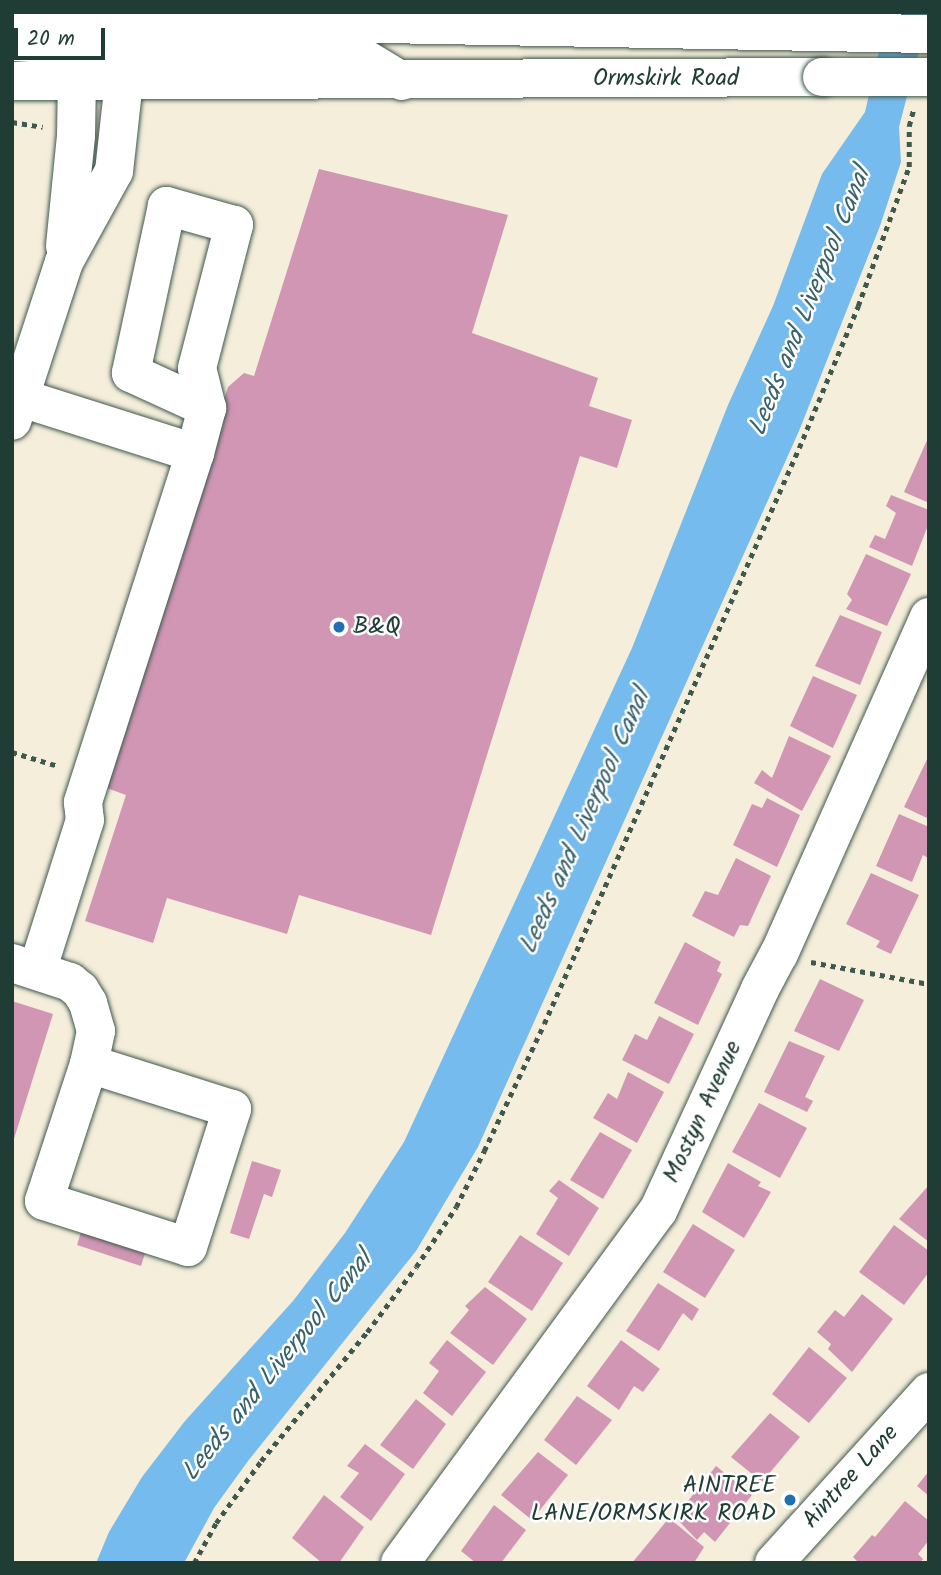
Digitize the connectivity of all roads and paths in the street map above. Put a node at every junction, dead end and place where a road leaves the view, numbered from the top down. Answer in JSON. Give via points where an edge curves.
{"nodes":[{"id":1,"x":12,"y":21,"type":"edge"},
{"id":2,"x":929,"y":34,"type":"edge"},
{"id":3,"x":66,"y":40,"type":"edge"},
{"id":4,"x":115,"y":41,"type":"edge"},
{"id":5,"x":12,"y":42,"type":"edge"},
{"id":6,"x":12,"y":81,"type":"edge"},
{"id":7,"x":922,"y":88,"type":"edge"},
{"id":8,"x":64,"y":262,"type":"junction"},
{"id":9,"x":15,"y":404,"type":"edge"},
{"id":10,"x":207,"y":408,"type":"junction"},
{"id":11,"x":195,"y":453,"type":"junction"},
{"id":12,"x":929,"y":617,"type":"edge"},
{"id":13,"x":12,"y":751,"type":"edge"},
{"id":14,"x":91,"y":777,"type":"junction"},
{"id":15,"x":779,"y":954,"type":"junction"},
{"id":16,"x":25,"y":967,"type":"edge"},
{"id":17,"x":929,"y":984,"type":"edge"},
{"id":18,"x":89,"y":1063,"type":"junction"},
{"id":19,"x":929,"y":1392,"type":"edge"},
{"id":20,"x":194,"y":1563,"type":"edge"},
{"id":21,"x":400,"y":1563,"type":"edge"},
{"id":22,"x":774,"y":1563,"type":"edge"}],
"edges":[{"from":1,"to":3,"type":"main road","name":"Ormskirk Road"},
{"from":2,"to":4,"type":"main road","name":"Ormskirk Road"},
{"from":3,"to":4,"type":"main road","name":"Ormskirk Road"},
{"from":3,"to":4,"type":"main road","name":"Ormskirk Road"},
{"from":3,"to":5,"type":"main road"},
{"from":3,"to":6,"type":"main road","name":"Ormskirk Road"},
{"from":3,"to":8,"type":"main road","via":[[75,145]]},
{"from":4,"to":7,"type":"main road","name":"Ormskirk Road","bridge":true,"via":[[359,55],[402,81],[822,77]]},
{"from":4,"to":8,"type":"main road","via":[[114,171]]},
{"from":7,"to":20,"type":"path","via":[[909,126],[909,167],[821,396],[713,647],[484,1152],[456,1207],[416,1267],[261,1461],[216,1523]]},
{"from":8,"to":9,"type":"main road"},
{"from":9,"to":11,"type":"main road"},
{"from":10,"to":10,"type":"main road","via":[[131,373],[167,206],[234,225],[197,368]]},
{"from":10,"to":11,"type":"main road"},
{"from":11,"to":14,"type":"main road"},
{"from":12,"to":15,"type":"main road","name":"Mostyn Avenue"},
{"from":13,"to":14,"type":"path"},
{"from":14,"to":16,"type":"main road","via":[[83,802],[85,820]]},
{"from":15,"to":17,"type":"path","via":[[838,970]]},
{"from":15,"to":21,"type":"main road","name":"Mostyn Avenue","via":[[658,1211]]},
{"from":16,"to":18,"type":"main road","via":[[70,982],[80,990],[96,1031]]},
{"from":18,"to":18,"type":"main road","via":[[232,1108],[188,1247],[44,1201]]},
{"from":19,"to":22,"type":"main road","name":"Aintree Lane"}]}
